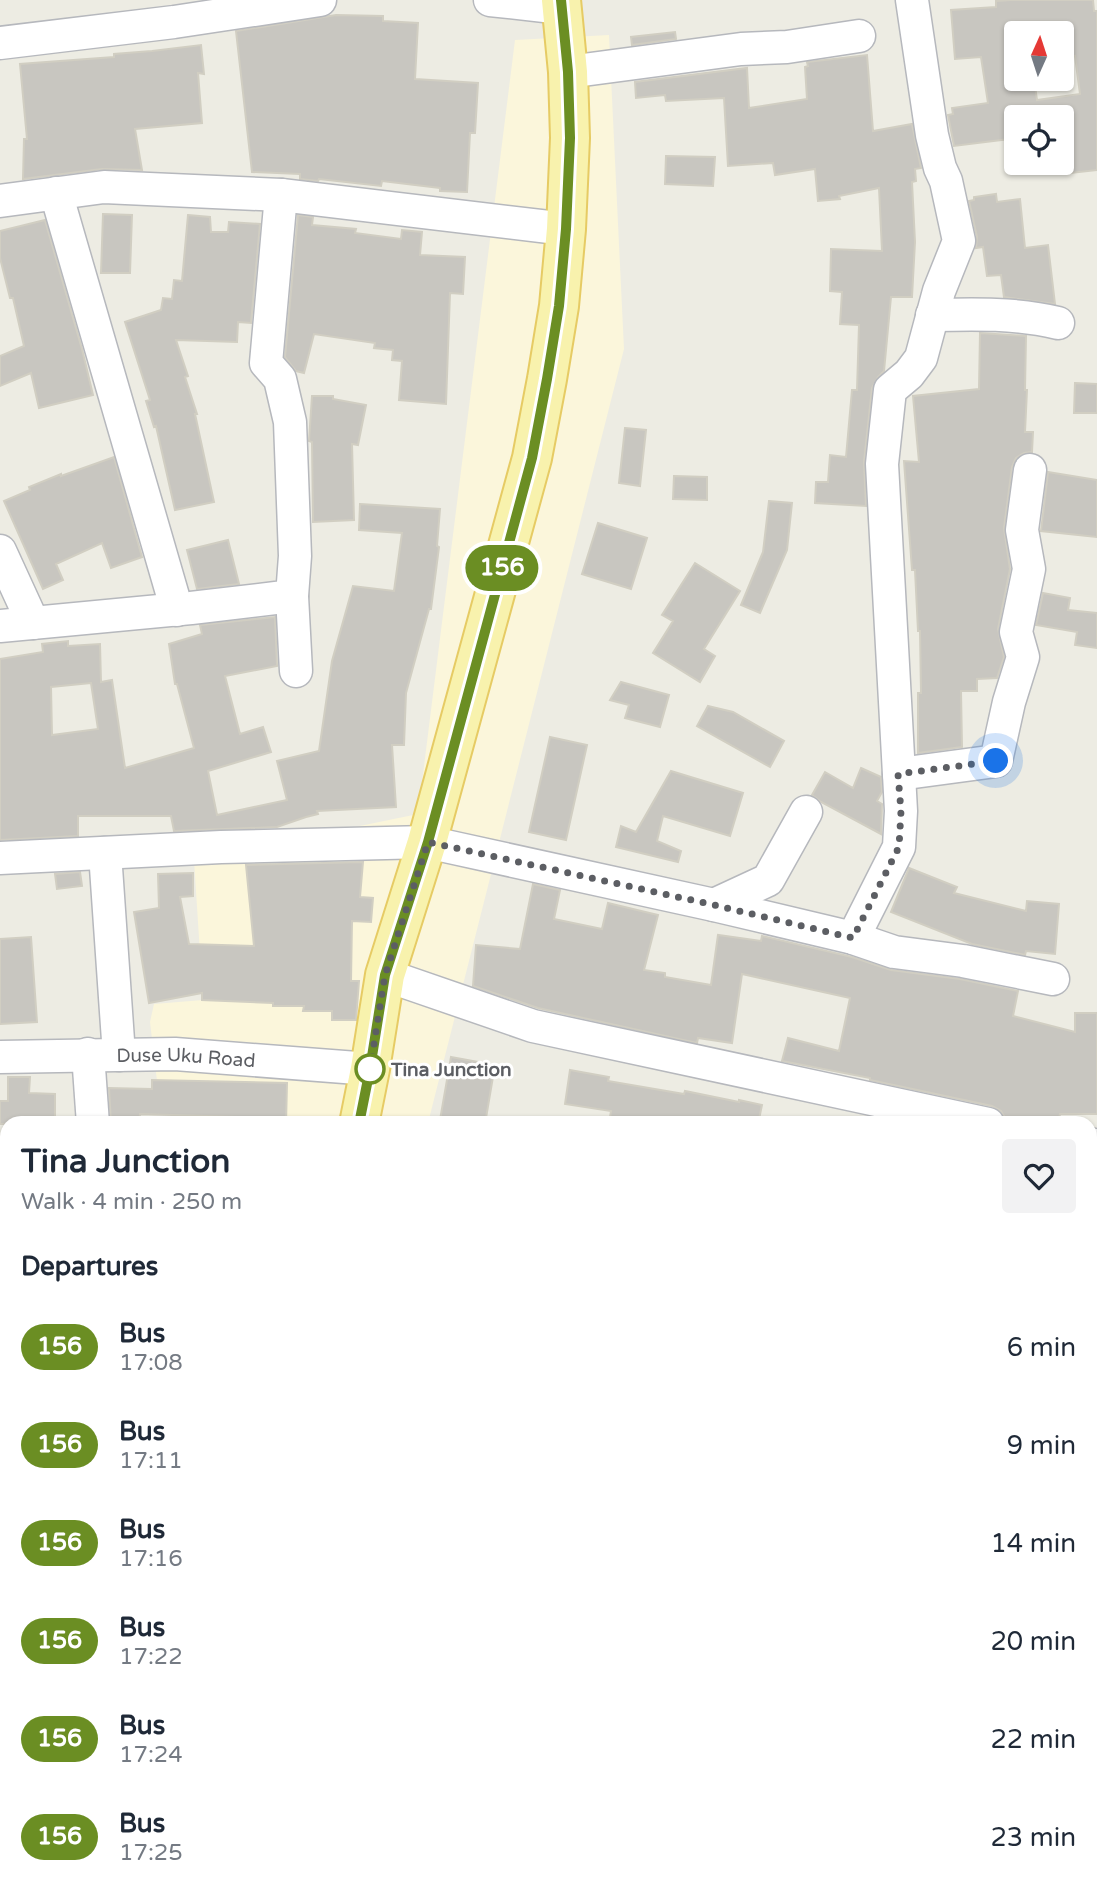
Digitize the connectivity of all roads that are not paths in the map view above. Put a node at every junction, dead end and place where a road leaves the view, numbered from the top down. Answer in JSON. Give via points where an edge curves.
{"nodes":[{"id":1,"x":320,"y":0,"type":"edge"},
{"id":2,"x":490,"y":0,"type":"edge"},
{"id":3,"x":912,"y":0,"type":"edge"},
{"id":4,"x":562,"y":4,"type":"edge"},
{"id":5,"x":859,"y":36,"type":"dead end"},
{"id":6,"x":0,"y":43,"type":"edge"},
{"id":7,"x":568,"y":72,"type":"junction"},
{"id":8,"x":55,"y":193,"type":"junction"},
{"id":9,"x":281,"y":195,"type":"junction"},
{"id":10,"x":0,"y":201,"type":"edge"},
{"id":11,"x":566,"y":229,"type":"junction"},
{"id":12,"x":932,"y":315,"type":"junction"},
{"id":13,"x":1058,"y":324,"type":"dead end"},
{"id":14,"x":1030,"y":471,"type":"dead end"},
{"id":15,"x":0,"y":551,"type":"edge"},
{"id":16,"x":292,"y":596,"type":"junction"},
{"id":17,"x":177,"y":610,"type":"junction"},
{"id":18,"x":33,"y":623,"type":"junction"},
{"id":19,"x":0,"y":626,"type":"edge"},
{"id":20,"x":296,"y":671,"type":"dead end"},
{"id":21,"x":898,"y":774,"type":"junction"},
{"id":22,"x":806,"y":812,"type":"dead end"},
{"id":23,"x":428,"y":842,"type":"junction"},
{"id":24,"x":105,"y":853,"type":"junction"},
{"id":25,"x":0,"y":858,"type":"edge"},
{"id":26,"x":714,"y":905,"type":"junction"},
{"id":27,"x":853,"y":938,"type":"junction"},
{"id":28,"x":385,"y":975,"type":"junction"},
{"id":29,"x":1053,"y":979,"type":"dead end"},
{"id":30,"x":104,"y":1055,"type":"junction"},
{"id":31,"x":0,"y":1057,"type":"edge"},
{"id":32,"x":370,"y":1069,"type":"junction"},
{"id":33,"x":94,"y":1116,"type":"edge"},
{"id":34,"x":361,"y":1116,"type":"edge"},
{"id":35,"x":951,"y":1116,"type":"edge"}],
"edges":[{"from":1,"to":6,"type":"street"},
{"from":2,"to":4,"type":"street"},
{"from":3,"to":12,"type":"street","via":[[932,135],[959,241]]},
{"from":4,"to":7,"type":"main road"},
{"from":5,"to":7,"type":"street"},
{"from":7,"to":11,"type":"main road"},
{"from":8,"to":9,"type":"street","via":[[104,187]]},
{"from":8,"to":10,"type":"street"},
{"from":8,"to":17,"type":"street"},
{"from":9,"to":11,"type":"street"},
{"from":9,"to":16,"type":"street","via":[[266,363],[280,380],[290,422]]},
{"from":11,"to":23,"type":"main road","via":[[559,306],[532,458]]},
{"from":12,"to":13,"type":"street","via":[[995,314]]},
{"from":12,"to":21,"type":"street","via":[[921,358],[890,390],[882,464]]},
{"from":14,"to":21,"type":"street","via":[[1023,530],[1029,569],[1016,632],[1023,657],[996,761]]},
{"from":15,"to":18,"type":"street"},
{"from":16,"to":17,"type":"street"},
{"from":16,"to":20,"type":"street"},
{"from":17,"to":18,"type":"street"},
{"from":18,"to":19,"type":"street"},
{"from":21,"to":27,"type":"street","via":[[899,847]]},
{"from":22,"to":26,"type":"street","via":[[768,880]]},
{"from":23,"to":24,"type":"street"},
{"from":23,"to":26,"type":"street"},
{"from":23,"to":28,"type":"main road"},
{"from":24,"to":25,"type":"street"},
{"from":24,"to":30,"type":"street"},
{"from":26,"to":27,"type":"street"},
{"from":27,"to":29,"type":"street","via":[[894,952]]},
{"from":28,"to":32,"type":"main road"},
{"from":28,"to":35,"type":"street","via":[[533,1026]]},
{"from":30,"to":31,"type":"street","name":"Duse Uku Road"},
{"from":30,"to":32,"type":"street","name":"Duse Uku Road","via":[[175,1054]]},
{"from":30,"to":33,"type":"street"},
{"from":32,"to":34,"type":"main road"}]}
